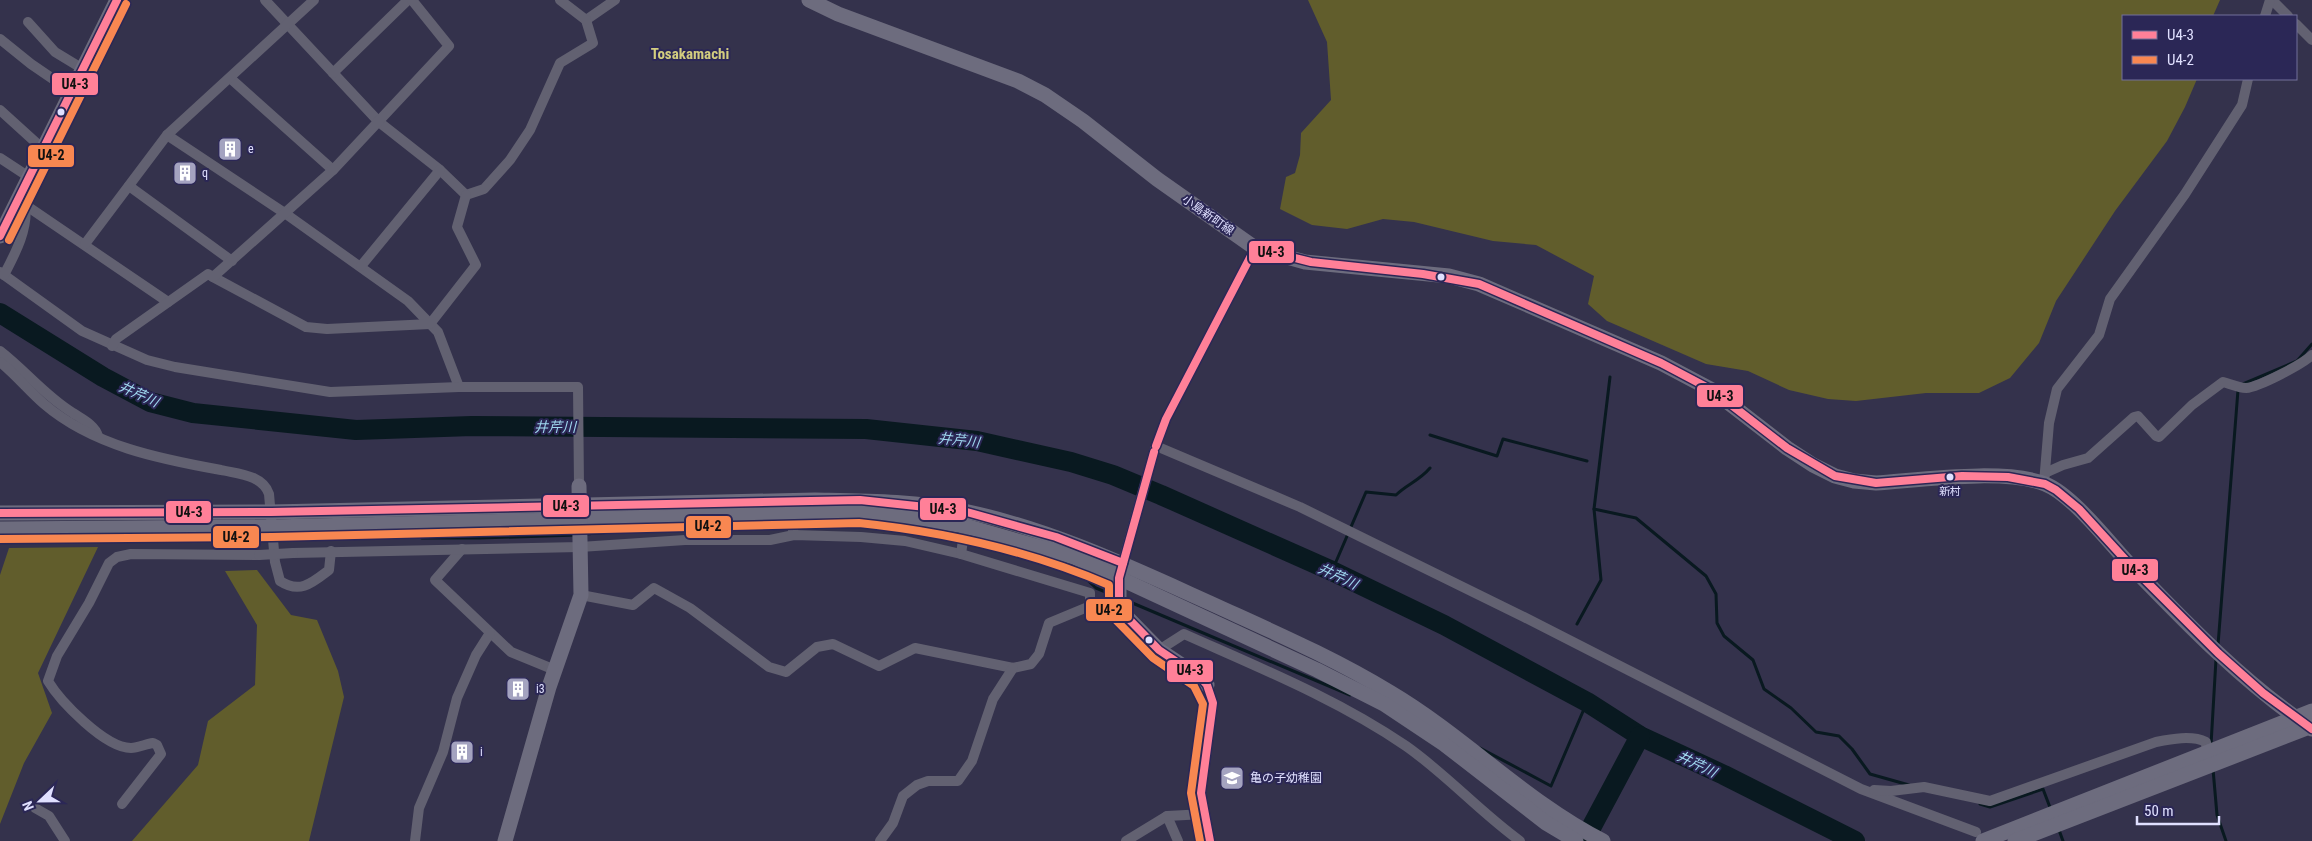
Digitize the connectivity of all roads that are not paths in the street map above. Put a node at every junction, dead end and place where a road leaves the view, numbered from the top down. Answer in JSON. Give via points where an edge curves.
{"nodes":[{"id":1,"x":117,"y":0,"type":"edge"},
{"id":2,"x":265,"y":0,"type":"edge"},
{"id":3,"x":314,"y":0,"type":"edge"},
{"id":4,"x":410,"y":0,"type":"edge"},
{"id":5,"x":560,"y":0,"type":"edge"},
{"id":6,"x":615,"y":0,"type":"edge"},
{"id":7,"x":809,"y":0,"type":"edge"},
{"id":8,"x":2271,"y":0,"type":"edge"},
{"id":9,"x":2265,"y":15,"type":"edge"},
{"id":10,"x":2287,"y":15,"type":"edge"},
{"id":11,"x":586,"y":20,"type":"junction"},
{"id":12,"x":28,"y":22,"type":"dead end"},
{"id":13,"x":2297,"y":25,"type":"edge"},
{"id":14,"x":288,"y":26,"type":"junction"},
{"id":15,"x":0,"y":39,"type":"edge"},
{"id":16,"x":2312,"y":40,"type":"edge"},
{"id":17,"x":83,"y":69,"type":"junction"},
{"id":18,"x":332,"y":73,"type":"junction"},
{"id":19,"x":230,"y":78,"type":"junction"},
{"id":20,"x":2248,"y":80,"type":"edge"},
{"id":21,"x":72,"y":92,"type":"junction"},
{"id":22,"x":0,"y":110,"type":"edge"},
{"id":23,"x":379,"y":122,"type":"junction"},
{"id":24,"x":167,"y":136,"type":"junction"},
{"id":25,"x":43,"y":149,"type":"junction"},
{"id":26,"x":0,"y":158,"type":"edge"},
{"id":27,"x":333,"y":170,"type":"junction"},
{"id":28,"x":440,"y":170,"type":"junction"},
{"id":29,"x":29,"y":178,"type":"junction"},
{"id":30,"x":129,"y":186,"type":"junction"},
{"id":31,"x":466,"y":195,"type":"junction"},
{"id":32,"x":21,"y":202,"type":"junction"},
{"id":33,"x":286,"y":214,"type":"junction"},
{"id":34,"x":0,"y":234,"type":"edge"},
{"id":35,"x":85,"y":244,"type":"junction"},
{"id":36,"x":1255,"y":248,"type":"junction"},
{"id":37,"x":232,"y":261,"type":"junction"},
{"id":38,"x":362,"y":266,"type":"junction"},
{"id":39,"x":2,"y":273,"type":"edge"},
{"id":40,"x":213,"y":276,"type":"junction"},
{"id":41,"x":168,"y":302,"type":"junction"},
{"id":42,"x":430,"y":324,"type":"junction"},
{"id":43,"x":112,"y":346,"type":"junction"},
{"id":44,"x":0,"y":351,"type":"edge"},
{"id":45,"x":2312,"y":355,"type":"edge"},
{"id":46,"x":0,"y":362,"type":"edge"},
{"id":47,"x":459,"y":387,"type":"junction"},
{"id":48,"x":98,"y":437,"type":"junction"},
{"id":49,"x":1155,"y":449,"type":"junction"},
{"id":50,"x":2044,"y":478,"type":"junction"},
{"id":51,"x":579,"y":486,"type":"joint"},
{"id":52,"x":0,"y":513,"type":"edge"},
{"id":53,"x":790,"y":514,"type":"junction"},
{"id":54,"x":580,"y":518,"type":"junction"},
{"id":55,"x":271,"y":520,"type":"junction"},
{"id":56,"x":964,"y":526,"type":"junction"},
{"id":57,"x":0,"y":529,"type":"edge"},
{"id":58,"x":794,"y":535,"type":"junction"},
{"id":59,"x":580,"y":547,"type":"junction"},
{"id":60,"x":462,"y":549,"type":"junction"},
{"id":61,"x":331,"y":551,"type":"junction"},
{"id":62,"x":961,"y":554,"type":"junction"},
{"id":63,"x":1121,"y":570,"type":"junction"},
{"id":64,"x":581,"y":595,"type":"junction"},
{"id":65,"x":1090,"y":606,"type":"junction"},
{"id":66,"x":1119,"y":609,"type":"junction"},
{"id":67,"x":490,"y":633,"type":"junction"},
{"id":68,"x":1159,"y":650,"type":"junction"},
{"id":69,"x":1013,"y":668,"type":"junction"},
{"id":70,"x":555,"y":670,"type":"junction"},
{"id":71,"x":1207,"y":685,"type":"joint"},
{"id":72,"x":2312,"y":710,"type":"edge"},
{"id":73,"x":2294,"y":716,"type":"junction"},
{"id":74,"x":2311,"y":727,"type":"edge"},
{"id":75,"x":2207,"y":759,"type":"junction"},
{"id":76,"x":1861,"y":789,"type":"junction"},
{"id":77,"x":122,"y":804,"type":"dead end"},
{"id":78,"x":35,"y":808,"type":"dead end"},
{"id":79,"x":1205,"y":814,"type":"junction"},
{"id":80,"x":1167,"y":816,"type":"junction"},
{"id":81,"x":1549,"y":817,"type":"junction"},
{"id":82,"x":1983,"y":837,"type":"edge"},
{"id":83,"x":1602,"y":840,"type":"edge"},
{"id":84,"x":65,"y":841,"type":"edge"},
{"id":85,"x":415,"y":841,"type":"edge"},
{"id":86,"x":505,"y":841,"type":"edge"},
{"id":87,"x":880,"y":841,"type":"edge"},
{"id":88,"x":1126,"y":841,"type":"edge"},
{"id":89,"x":1178,"y":841,"type":"edge"},
{"id":90,"x":1210,"y":841,"type":"edge"},
{"id":91,"x":1520,"y":841,"type":"edge"},
{"id":92,"x":1576,"y":841,"type":"edge"},
{"id":93,"x":2015,"y":841,"type":"edge"}],
"edges":[{"from":1,"to":17,"type":"street"},
{"from":2,"to":14,"type":"street"},
{"from":3,"to":14,"type":"street"},
{"from":4,"to":18,"type":"street"},
{"from":4,"to":23,"type":"street","via":[[449,46]]},
{"from":5,"to":11,"type":"street"},
{"from":6,"to":11,"type":"street"},
{"from":7,"to":36,"type":"street","name":"小島新町線","via":[[838,14],[1018,81],[1045,95]]},
{"from":8,"to":9,"type":"street"},
{"from":8,"to":10,"type":"street"},
{"from":11,"to":31,"type":"street","via":[[593,43],[560,63],[530,130],[510,160],[484,189]]},
{"from":12,"to":17,"type":"street","via":[[55,52]]},
{"from":13,"to":16,"type":"street"},
{"from":14,"to":18,"type":"street"},
{"from":14,"to":19,"type":"street"},
{"from":15,"to":21,"type":"street"},
{"from":17,"to":21,"type":"street"},
{"from":18,"to":23,"type":"street"},
{"from":19,"to":24,"type":"street"},
{"from":19,"to":27,"type":"street"},
{"from":20,"to":50,"type":"street","via":[[2242,105],[2185,194],[2110,299],[2099,335],[2057,389],[2049,424]]},
{"from":21,"to":25,"type":"street"},
{"from":22,"to":25,"type":"street"},
{"from":23,"to":27,"type":"street"},
{"from":23,"to":28,"type":"street"},
{"from":24,"to":30,"type":"street"},
{"from":24,"to":33,"type":"street"},
{"from":25,"to":29,"type":"street"},
{"from":26,"to":29,"type":"street"},
{"from":27,"to":33,"type":"street"},
{"from":28,"to":31,"type":"street"},
{"from":28,"to":38,"type":"street"},
{"from":29,"to":32,"type":"street"},
{"from":30,"to":35,"type":"street"},
{"from":30,"to":37,"type":"street"},
{"from":31,"to":42,"type":"street","via":[[457,227],[476,265]]},
{"from":32,"to":34,"type":"street"},
{"from":32,"to":35,"type":"street"},
{"from":32,"to":39,"type":"street","via":[[26,222],[14,254]]},
{"from":33,"to":37,"type":"street"},
{"from":33,"to":38,"type":"street"},
{"from":35,"to":41,"type":"street"},
{"from":36,"to":49,"type":"street","via":[[1166,418]]},
{"from":36,"to":50,"type":"street","name":"小島新町線","via":[[1305,262],[1449,276],[1479,284],[1661,363],[1712,390],[1788,448],[1835,476],[1876,483],[2020,476]]},
{"from":37,"to":40,"type":"street"},
{"from":38,"to":42,"type":"street","via":[[408,301]]},
{"from":39,"to":43,"type":"street","via":[[82,331]]},
{"from":40,"to":41,"type":"street","via":[[208,274]]},
{"from":40,"to":42,"type":"street","via":[[306,327],[327,329]]},
{"from":41,"to":43,"type":"street","via":[[116,339]]},
{"from":42,"to":47,"type":"street","via":[[438,332]]},
{"from":43,"to":47,"type":"street","via":[[175,367],[330,392]]},
{"from":44,"to":48,"type":"street","via":[[23,368],[48,396],[90,424]]},
{"from":45,"to":50,"type":"street","via":[[2298,366],[2246,388],[2224,382],[2160,436],[2156,436],[2138,416],[2134,417],[2088,458],[2063,464]]},
{"from":46,"to":48,"type":"street","via":[[45,405]]},
{"from":47,"to":51,"type":"street","via":[[578,387]]},
{"from":48,"to":55,"type":"street","via":[[156,459],[257,479],[266,486]]},
{"from":49,"to":63,"type":"street"},
{"from":49,"to":76,"type":"street","via":[[1318,516]]},
{"from":50,"to":73,"type":"street","name":"小島新町線","via":[[2209,644]]},
{"from":51,"to":54,"type":"street"},
{"from":52,"to":55,"type":"street"},
{"from":53,"to":54,"type":"street"},
{"from":53,"to":56,"type":"street","via":[[858,514]]},
{"from":53,"to":58,"type":"street"},
{"from":54,"to":55,"type":"street"},
{"from":54,"to":59,"type":"street"},
{"from":54,"to":63,"type":"street","via":[[815,500],[913,505],[963,511],[1056,537]]},
{"from":55,"to":57,"type":"street"},
{"from":55,"to":61,"type":"street","via":[[280,580],[289,587],[304,588],[329,570]]},
{"from":56,"to":62,"type":"street"},
{"from":56,"to":63,"type":"street"},
{"from":58,"to":59,"type":"street","via":[[770,540],[685,540]]},
{"from":58,"to":62,"type":"street","via":[[905,541]]},
{"from":59,"to":60,"type":"street"},
{"from":59,"to":64,"type":"street"},
{"from":60,"to":61,"type":"street"},
{"from":60,"to":67,"type":"street","via":[[435,580]]},
{"from":61,"to":77,"type":"street","bridge":true,"via":[[259,555],[131,554],[117,557],[109,563],[57,656],[48,681],[55,693],[103,737],[131,748],[153,742],[157,745],[161,754]]},
{"from":62,"to":65,"type":"street","via":[[1090,592]]},
{"from":63,"to":66,"type":"street"},
{"from":63,"to":81,"type":"street","via":[[1384,704]]},
{"from":64,"to":69,"type":"street","via":[[634,605],[654,588],[690,608],[769,667],[786,672],[818,647],[833,644],[879,666],[915,648]]},
{"from":64,"to":70,"type":"street"},
{"from":65,"to":66,"type":"street"},
{"from":65,"to":69,"type":"street","via":[[1049,623],[1039,654],[1032,664]]},
{"from":66,"to":68,"type":"street"},
{"from":67,"to":70,"type":"street","via":[[511,652]]},
{"from":67,"to":85,"type":"street","via":[[476,655],[457,698],[443,752],[419,808]]},
{"from":68,"to":71,"type":"street"},
{"from":68,"to":91,"type":"street","via":[[1184,634],[1299,685],[1408,748]]},
{"from":69,"to":87,"type":"street","via":[[993,698],[972,761],[958,781],[928,781],[917,785],[904,796],[894,823]]},
{"from":70,"to":86,"type":"street"},
{"from":71,"to":79,"type":"street","via":[[1212,703],[1201,793]]},
{"from":72,"to":73,"type":"street"},
{"from":73,"to":74,"type":"street","name":"小島新町線"},
{"from":73,"to":75,"type":"street"},
{"from":74,"to":75,"type":"street"},
{"from":75,"to":76,"type":"street","via":[[2206,742],[2201,739],[2156,742],[1990,801],[1924,787],[1891,791]]},
{"from":75,"to":82,"type":"street"},
{"from":75,"to":93,"type":"street"},
{"from":76,"to":82,"type":"street"},
{"from":78,"to":84,"type":"street","via":[[49,816]]},
{"from":79,"to":80,"type":"street"},
{"from":79,"to":90,"type":"street"},
{"from":80,"to":88,"type":"street"},
{"from":80,"to":89,"type":"street"},
{"from":81,"to":83,"type":"street"},
{"from":81,"to":92,"type":"street"}]}
